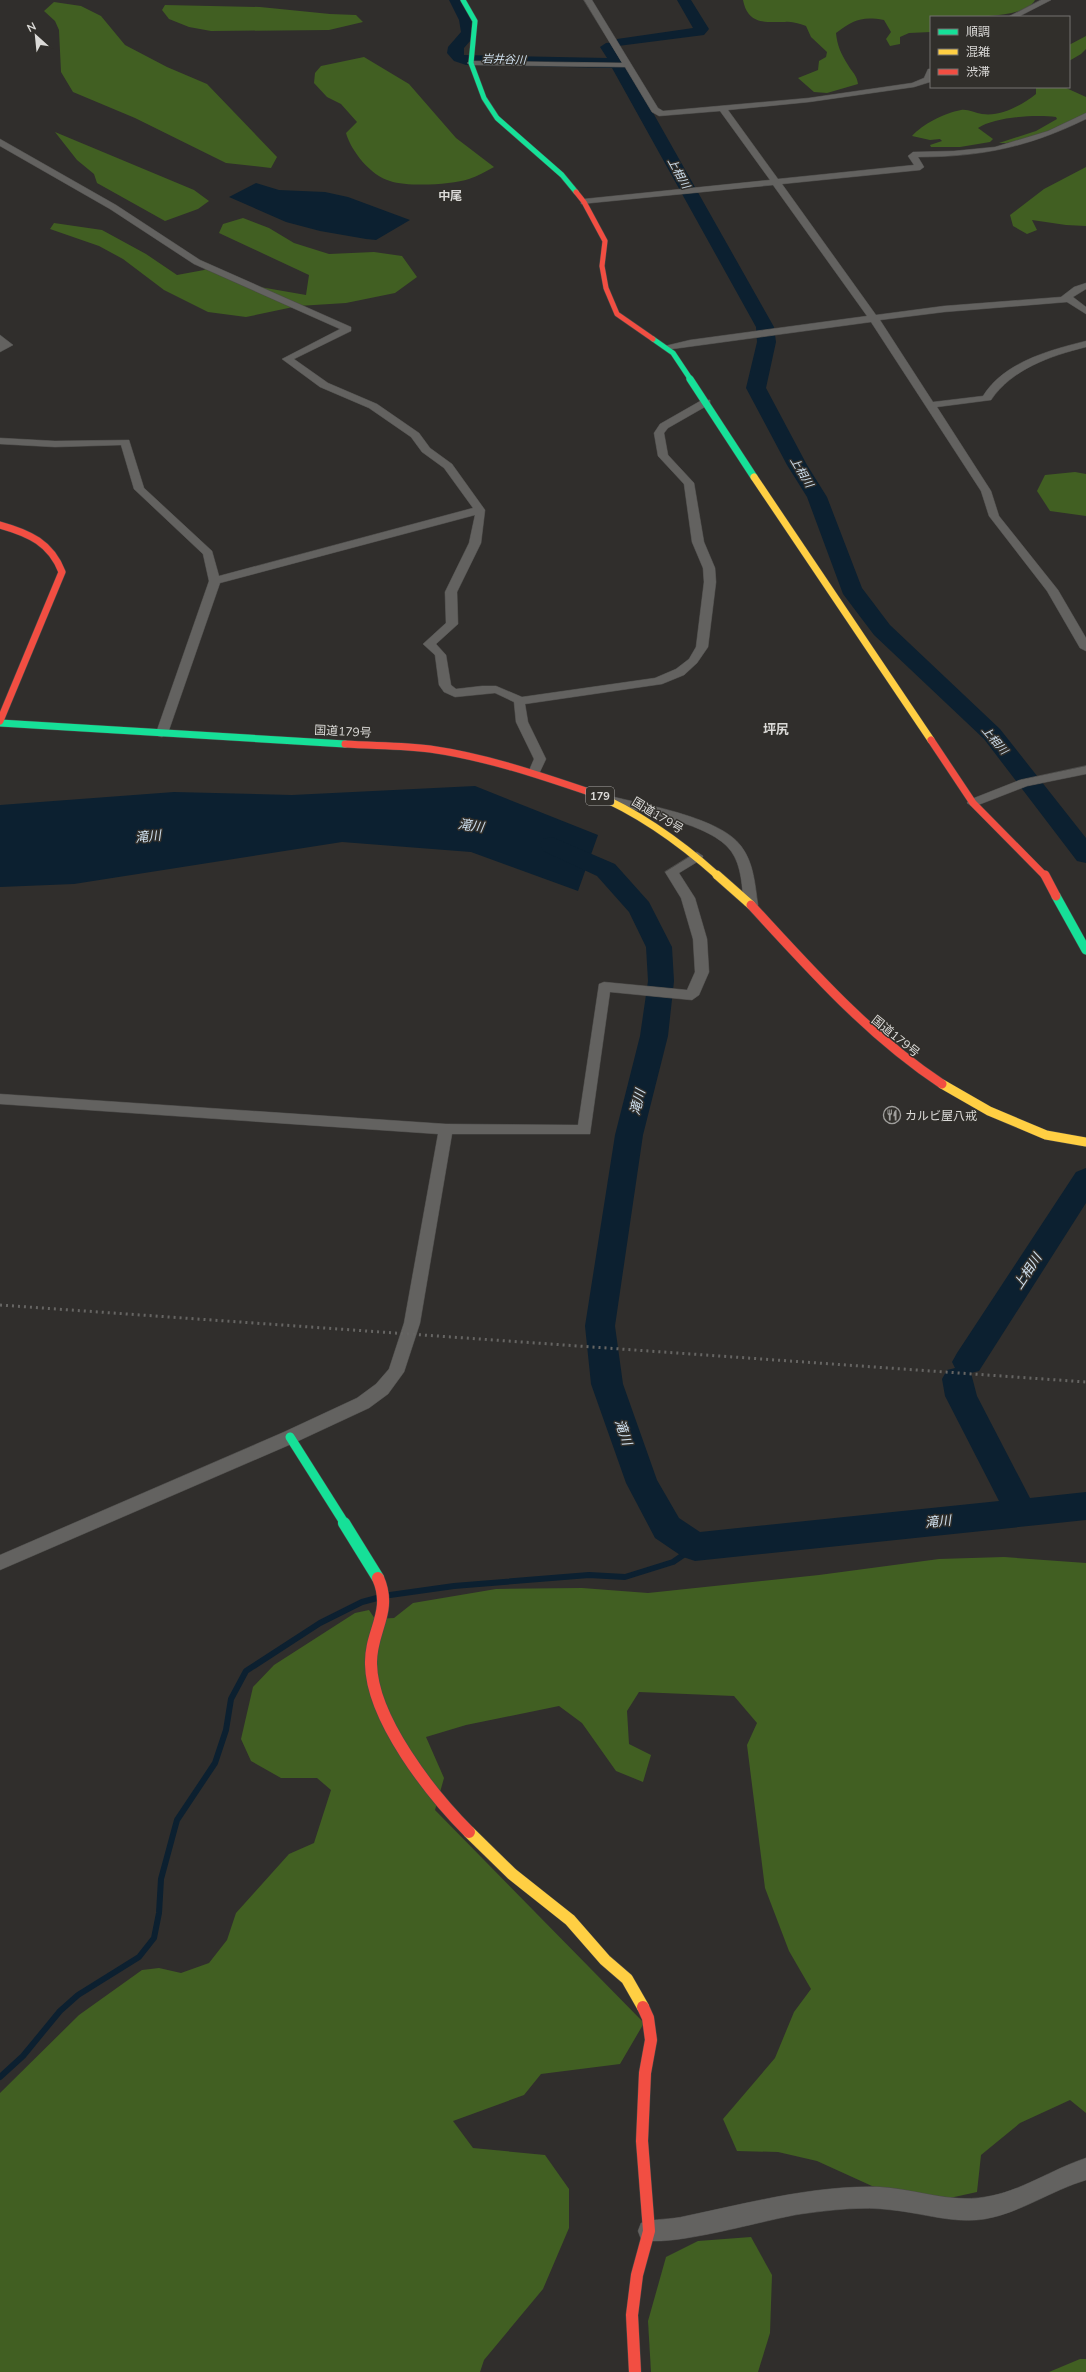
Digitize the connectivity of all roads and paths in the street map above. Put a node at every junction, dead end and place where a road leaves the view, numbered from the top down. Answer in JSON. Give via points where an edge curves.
{"nodes":[{"id":1,"x":463,"y":0,"type":"edge"},
{"id":2,"x":588,"y":0,"type":"edge"},
{"id":3,"x":1047,"y":0,"type":"edge"},
{"id":4,"x":1014,"y":16,"type":"edge"},
{"id":5,"x":471,"y":61,"type":"junction"},
{"id":6,"x":626,"y":65,"type":"junction"},
{"id":7,"x":930,"y":73,"type":"edge"},
{"id":8,"x":723,"y":109,"type":"junction"},
{"id":9,"x":1086,"y":116,"type":"edge"},
{"id":10,"x":0,"y":142,"type":"edge"},
{"id":11,"x":776,"y":182,"type":"junction"},
{"id":12,"x":584,"y":202,"type":"junction"},
{"id":13,"x":1086,"y":286,"type":"edge"},
{"id":14,"x":1068,"y":298,"type":"junction"},
{"id":15,"x":1086,"y":311,"type":"edge"},
{"id":16,"x":874,"y":319,"type":"junction"},
{"id":17,"x":0,"y":338,"type":"edge"},
{"id":18,"x":1086,"y":344,"type":"edge"},
{"id":19,"x":668,"y":348,"type":"junction"},
{"id":20,"x":0,"y":349,"type":"edge"},
{"id":21,"x":706,"y":402,"type":"junction"},
{"id":22,"x":930,"y":405,"type":"junction"},
{"id":23,"x":0,"y":440,"type":"edge"},
{"id":24,"x":480,"y":510,"type":"junction"},
{"id":25,"x":0,"y":525,"type":"edge"},
{"id":26,"x":215,"y":581,"type":"junction"},
{"id":27,"x":1086,"y":648,"type":"edge"},
{"id":28,"x":520,"y":700,"type":"junction"},
{"id":29,"x":0,"y":722,"type":"edge"},
{"id":30,"x":162,"y":733,"type":"junction"},
{"id":31,"x":1086,"y":770,"type":"edge"},
{"id":32,"x":534,"y":773,"type":"junction"},
{"id":33,"x":608,"y":799,"type":"junction"},
{"id":34,"x":973,"y":803,"type":"junction"},
{"id":35,"x":697,"y":856,"type":"junction"},
{"id":36,"x":751,"y":905,"type":"junction"},
{"id":37,"x":1086,"y":950,"type":"edge"},
{"id":38,"x":0,"y":1099,"type":"edge"},
{"id":39,"x":446,"y":1128,"type":"junction"},
{"id":40,"x":1086,"y":1142,"type":"edge"},
{"id":41,"x":290,"y":1437,"type":"junction"},
{"id":42,"x":0,"y":1563,"type":"edge"},
{"id":43,"x":1086,"y":2169,"type":"edge"},
{"id":44,"x":649,"y":2231,"type":"junction"},
{"id":45,"x":635,"y":2372,"type":"edge"}],
"edges":[{"from":1,"to":5,"type":"main road","via":[[475,21]]},
{"from":2,"to":6,"type":"street"},
{"from":3,"to":4,"type":"street"},
{"from":5,"to":6,"type":"street"},
{"from":5,"to":12,"type":"main road","via":[[484,98],[497,118],[562,175]]},
{"from":6,"to":8,"type":"street","via":[[658,113]]},
{"from":7,"to":8,"type":"street","via":[[926,80],[914,85],[827,98]]},
{"from":8,"to":11,"type":"street"},
{"from":9,"to":11,"type":"street","via":[[1051,133],[996,149],[912,156],[920,167]]},
{"from":10,"to":24,"type":"street","via":[[113,207],[197,262],[348,329],[287,359],[324,385],[373,406],[415,434],[426,450],[448,466]]},
{"from":11,"to":12,"type":"street"},
{"from":11,"to":16,"type":"street"},
{"from":12,"to":19,"type":"main road","via":[[605,241],[602,266],[606,288],[617,314]]},
{"from":13,"to":14,"type":"street","via":[[1076,288],[1070,292]]},
{"from":14,"to":15,"type":"street"},
{"from":14,"to":16,"type":"street"},
{"from":16,"to":19,"type":"street"},
{"from":16,"to":22,"type":"street"},
{"from":17,"to":20,"type":"street","via":[[8,345]]},
{"from":18,"to":22,"type":"street","via":[[1059,350],[1007,374],[990,389],[987,398]]},
{"from":19,"to":21,"type":"main road"},
{"from":21,"to":28,"type":"street","via":[[664,426],[659,433],[663,456],[689,483],[698,542],[709,568],[710,582],[702,647],[693,661],[680,672],[658,681]]},
{"from":21,"to":34,"type":"main road"},
{"from":22,"to":27,"type":"street","via":[[986,491],[994,516],[1052,590]]},
{"from":23,"to":26,"type":"street","via":[[55,444],[126,442],[140,489],[208,553]]},
{"from":24,"to":26,"type":"street"},
{"from":24,"to":28,"type":"street","via":[[475,543],[451,592],[452,624],[429,644],[439,649],[442,656],[445,686],[449,692],[497,689]]},
{"from":25,"to":29,"type":"main road","via":[[20,529],[46,542],[59,560],[62,572]]},
{"from":26,"to":30,"type":"street"},
{"from":28,"to":32,"type":"street","via":[[518,705],[522,722],[540,759]]},
{"from":29,"to":30,"type":"main road","name":"国道179号","number":"179"},
{"from":30,"to":32,"type":"main road","name":"国道179号","number":"179","via":[[429,749],[482,759]]},
{"from":31,"to":34,"type":"street","via":[[1030,782]]},
{"from":32,"to":33,"type":"main road","name":"国道179号","number":"179"},
{"from":33,"to":35,"type":"main road","name":"国道179号","number":"179","via":[[675,838]]},
{"from":33,"to":36,"type":"street","via":[[669,815],[714,831],[736,847],[743,863]]},
{"from":34,"to":37,"type":"main road","via":[[1044,873]]},
{"from":35,"to":36,"type":"main road","name":"国道179号","number":"179"},
{"from":35,"to":39,"type":"street","via":[[672,872],[688,898],[700,939],[702,972],[692,995],[604,987],[585,1130]]},
{"from":36,"to":40,"type":"main road","name":"国道179号","number":"179","via":[[861,1023],[917,1069],[989,1110],[1046,1135]]},
{"from":38,"to":39,"type":"street"},
{"from":39,"to":41,"type":"street","via":[[412,1323],[396,1372],[382,1389],[363,1403]]},
{"from":41,"to":42,"type":"street"},
{"from":41,"to":44,"type":"main road","via":[[380,1582],[385,1602],[371,1663],[376,1689],[388,1718],[419,1776],[450,1813],[512,1874],[570,1920],[627,1979],[648,2018],[651,2040],[645,2073],[642,2141]]},
{"from":43,"to":44,"type":"street","via":[[1018,2198],[984,2208],[940,2208],[881,2198],[834,2199],[668,2231]]},
{"from":44,"to":45,"type":"main road","via":[[637,2275],[632,2315]]}]}
